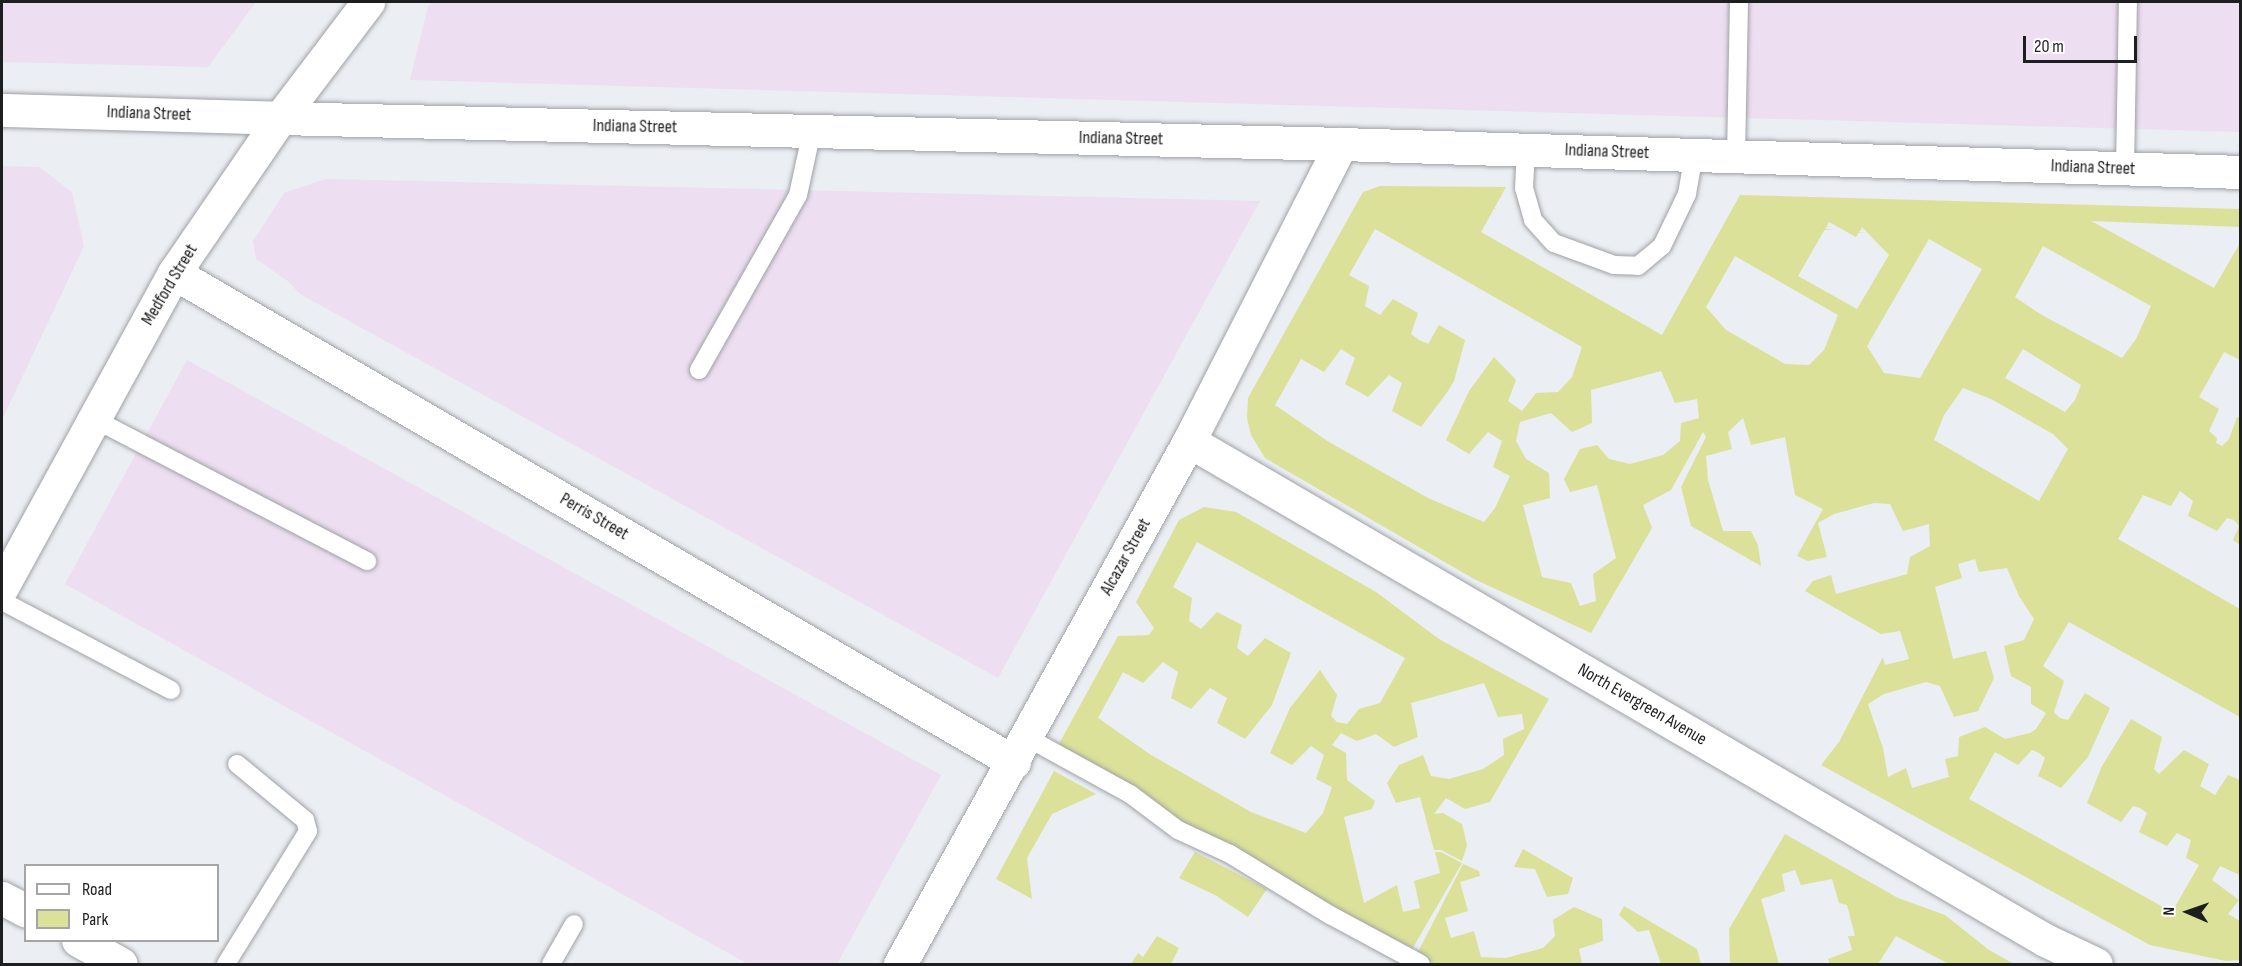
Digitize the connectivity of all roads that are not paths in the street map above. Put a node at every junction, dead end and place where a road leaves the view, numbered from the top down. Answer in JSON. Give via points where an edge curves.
{"nodes":[{"id":1,"x":368,"y":2,"type":"edge"},
{"id":2,"x":1739,"y":2,"type":"edge"},
{"id":3,"x":2128,"y":2,"type":"edge"},
{"id":4,"x":2,"y":110,"type":"edge"},
{"id":5,"x":280,"y":118,"type":"junction"},
{"id":6,"x":812,"y":131,"type":"junction"},
{"id":7,"x":1341,"y":144,"type":"junction"},
{"id":8,"x":1526,"y":150,"type":"junction"},
{"id":9,"x":1694,"y":155,"type":"junction"},
{"id":10,"x":1736,"y":157,"type":"junction"},
{"id":11,"x":2125,"y":169,"type":"junction"},
{"id":12,"x":2241,"y":172,"type":"edge"},
{"id":13,"x":174,"y":273,"type":"junction"},
{"id":14,"x":699,"y":370,"type":"dead end"},
{"id":15,"x":94,"y":419,"type":"junction"},
{"id":16,"x":1190,"y":441,"type":"junction"},
{"id":17,"x":367,"y":561,"type":"dead end"},
{"id":18,"x":2,"y":587,"type":"edge"},
{"id":19,"x":2,"y":601,"type":"edge"},
{"id":20,"x":171,"y":690,"type":"dead end"},
{"id":21,"x":1021,"y":750,"type":"junction"},
{"id":22,"x":237,"y":764,"type":"dead end"},
{"id":23,"x":2,"y":898,"type":"edge"},
{"id":24,"x":24,"y":910,"type":"edge"},
{"id":25,"x":574,"y":924,"type":"dead end"},
{"id":26,"x":82,"y":942,"type":"edge"},
{"id":27,"x":122,"y":964,"type":"edge"},
{"id":28,"x":226,"y":964,"type":"edge"},
{"id":29,"x":551,"y":964,"type":"edge"},
{"id":30,"x":900,"y":964,"type":"edge"},
{"id":31,"x":1421,"y":964,"type":"edge"},
{"id":32,"x":2096,"y":964,"type":"edge"}],
"edges":[{"from":1,"to":5,"type":"street","name":"Medford Street"},
{"from":2,"to":10,"type":"lane"},
{"from":3,"to":11,"type":"lane"},
{"from":4,"to":5,"type":"street","name":"Indiana Street"},
{"from":5,"to":6,"type":"street","name":"Indiana Street"},
{"from":5,"to":13,"type":"street","name":"Medford Street"},
{"from":6,"to":7,"type":"street","name":"Indiana Street"},
{"from":6,"to":14,"type":"lane","via":[[798,195]]},
{"from":7,"to":8,"type":"street","name":"Indiana Street"},
{"from":7,"to":16,"type":"street","name":"Alcazar Street"},
{"from":8,"to":9,"type":"street","name":"Indiana Street"},
{"from":8,"to":9,"type":"lane","via":[[1524,188],[1533,220],[1554,243],[1614,265],[1638,266],[1662,246],[1687,194]]},
{"from":9,"to":10,"type":"street","name":"Indiana Street"},
{"from":10,"to":11,"type":"street","name":"Indiana Street"},
{"from":11,"to":12,"type":"street","name":"Indiana Street"},
{"from":13,"to":15,"type":"street","name":"Medford Street"},
{"from":13,"to":21,"type":"street","name":"Perris Street"},
{"from":15,"to":17,"type":"lane"},
{"from":15,"to":18,"type":"street","name":"Medford Street"},
{"from":16,"to":21,"type":"street","name":"Alcazar Street"},
{"from":16,"to":32,"type":"street","name":"North Evergreen Avenue","via":[[2045,940]]},
{"from":19,"to":20,"type":"lane"},
{"from":21,"to":30,"type":"street","name":"Alcazar Street"},
{"from":21,"to":31,"type":"lane","via":[[1130,794],[1178,830],[1230,854]]},
{"from":22,"to":28,"type":"lane","via":[[305,820],[308,831]]},
{"from":23,"to":24,"type":"street"},
{"from":25,"to":29,"type":"lane"},
{"from":26,"to":27,"type":"street"}]}
